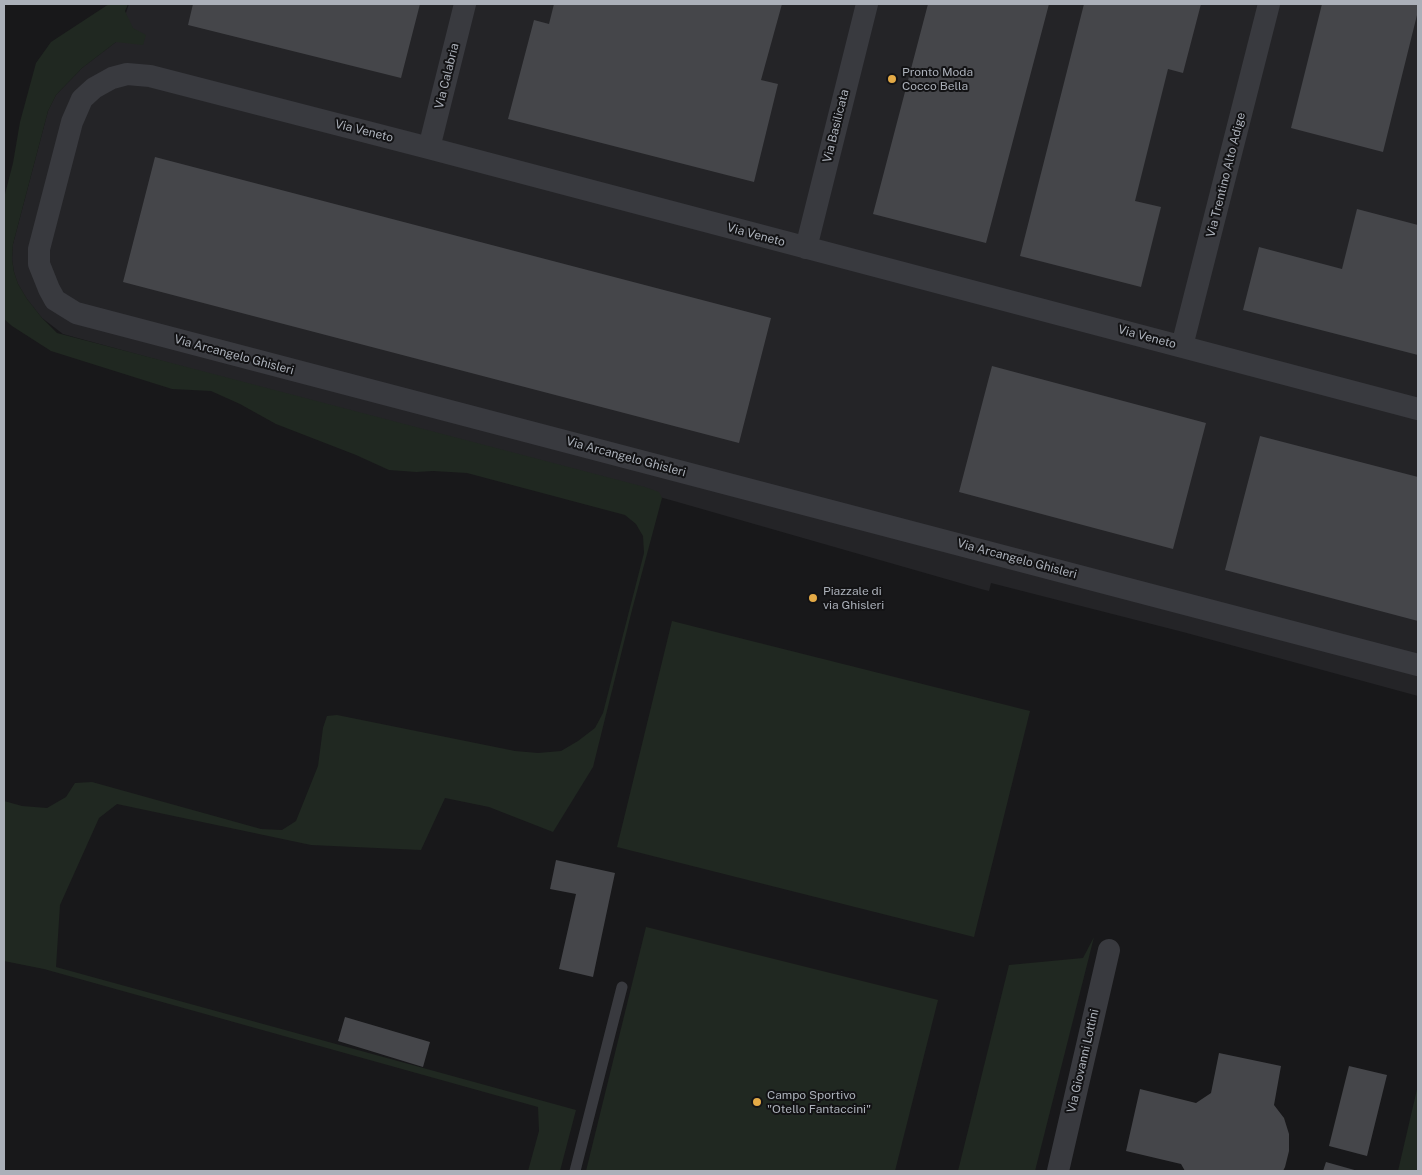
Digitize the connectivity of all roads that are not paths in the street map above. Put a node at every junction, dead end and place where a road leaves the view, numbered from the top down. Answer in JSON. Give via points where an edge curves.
{"nodes":[{"id":1,"x":465,"y":4,"type":"edge"},
{"id":2,"x":867,"y":4,"type":"edge"},
{"id":3,"x":1269,"y":4,"type":"edge"},
{"id":4,"x":94,"y":88,"type":"joint"},
{"id":5,"x":429,"y":148,"type":"junction"},
{"id":6,"x":806,"y":248,"type":"junction"},
{"id":7,"x":1182,"y":346,"type":"junction"},
{"id":8,"x":1418,"y":409,"type":"edge"},
{"id":9,"x":1418,"y":665,"type":"edge"},
{"id":10,"x":1109,"y":950,"type":"dead end"},
{"id":11,"x":622,"y":987,"type":"dead end"},
{"id":12,"x":575,"y":1171,"type":"edge"},
{"id":13,"x":1058,"y":1171,"type":"edge"}],
"edges":[{"from":1,"to":5,"type":"street","name":"Via Calabria"},
{"from":2,"to":6,"type":"street","name":"Via Basilicata"},
{"from":3,"to":7,"type":"street","name":"Via Trentino Alto Adige"},
{"from":4,"to":5,"type":"street","name":"Via Veneto","via":[[127,74],[150,76]]},
{"from":4,"to":9,"type":"street","name":"Via Arcangelo Ghisleri","via":[[82,99],[72,122],[39,249],[39,264],[55,300],[76,313]]},
{"from":5,"to":6,"type":"street","name":"Via Veneto"},
{"from":6,"to":7,"type":"street","name":"Via Veneto"},
{"from":7,"to":8,"type":"street","name":"Via Veneto"},
{"from":10,"to":13,"type":"street","name":"Via Giovanni Lottini"},
{"from":11,"to":12,"type":"lane"}]}
